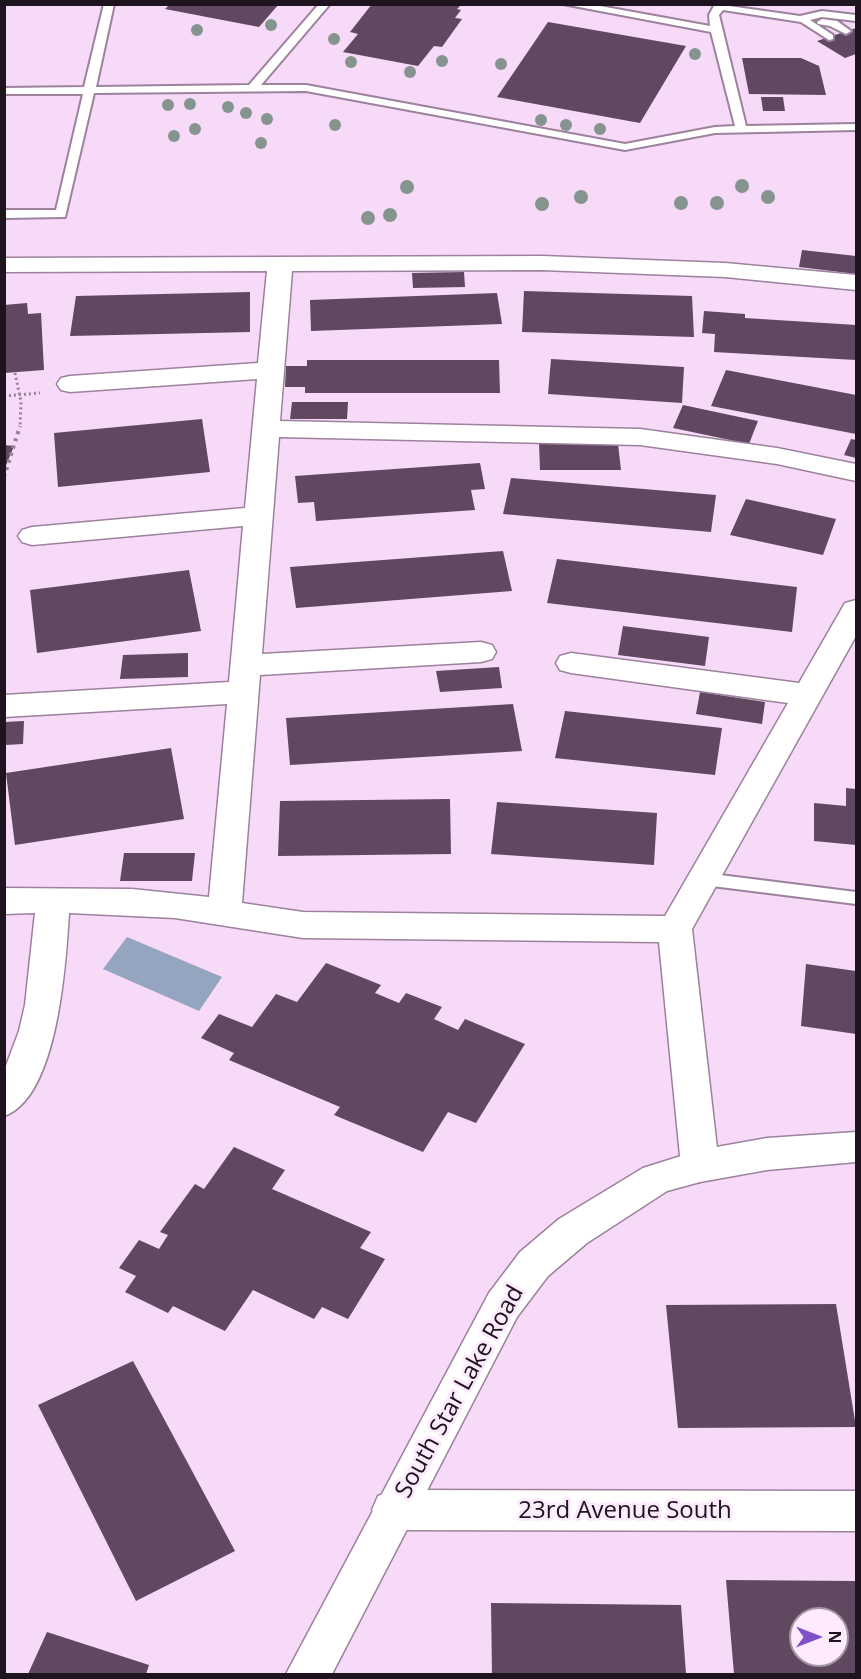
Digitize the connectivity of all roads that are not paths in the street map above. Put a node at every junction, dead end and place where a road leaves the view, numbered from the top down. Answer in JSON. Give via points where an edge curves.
{"nodes":[{"id":1,"x":109,"y":4,"type":"edge"},
{"id":2,"x":325,"y":4,"type":"edge"},
{"id":3,"x":568,"y":4,"type":"edge"},
{"id":4,"x":720,"y":5,"type":"edge"},
{"id":5,"x":856,"y":18,"type":"edge"},
{"id":6,"x":800,"y":19,"type":"junction"},
{"id":7,"x":716,"y":30,"type":"junction"},
{"id":8,"x":843,"y":32,"type":"edge"},
{"id":9,"x":252,"y":89,"type":"junction"},
{"id":10,"x":4,"y":91,"type":"edge"},
{"id":11,"x":90,"y":91,"type":"junction"},
{"id":12,"x":856,"y":127,"type":"edge"},
{"id":13,"x":741,"y":129,"type":"junction"},
{"id":14,"x":4,"y":214,"type":"edge"},
{"id":15,"x":280,"y":264,"type":"junction"},
{"id":16,"x":4,"y":265,"type":"edge"},
{"id":17,"x":856,"y":283,"type":"edge"},
{"id":18,"x":271,"y":370,"type":"junction"},
{"id":19,"x":70,"y":384,"type":"dead end"},
{"id":20,"x":266,"y":429,"type":"junction"},
{"id":21,"x":856,"y":473,"type":"edge"},
{"id":22,"x":258,"y":516,"type":"junction"},
{"id":23,"x":32,"y":536,"type":"dead end"},
{"id":24,"x":856,"y":610,"type":"edge"},
{"id":25,"x":845,"y":650,"type":"edge"},
{"id":26,"x":482,"y":652,"type":"dead end"},
{"id":27,"x":571,"y":663,"type":"dead end"},
{"id":28,"x":244,"y":679,"type":"junction"},
{"id":29,"x":808,"y":695,"type":"junction"},
{"id":30,"x":4,"y":706,"type":"edge"},
{"id":31,"x":704,"y":879,"type":"junction"},
{"id":32,"x":856,"y":898,"type":"edge"},
{"id":33,"x":53,"y":900,"type":"junction"},
{"id":34,"x":4,"y":901,"type":"edge"},
{"id":35,"x":224,"y":914,"type":"junction"},
{"id":36,"x":675,"y":929,"type":"junction"},
{"id":37,"x":4,"y":1101,"type":"edge"},
{"id":38,"x":856,"y":1147,"type":"edge"},
{"id":39,"x":700,"y":1166,"type":"junction"},
{"id":40,"x":393,"y":1510,"type":"junction"},
{"id":41,"x":856,"y":1511,"type":"edge"},
{"id":42,"x":308,"y":1674,"type":"edge"}],
"edges":[{"from":1,"to":11,"type":"lane"},
{"from":2,"to":9,"type":"lane"},
{"from":3,"to":7,"type":"lane"},
{"from":4,"to":6,"type":"lane"},
{"from":4,"to":7,"type":"lane","via":[[714,15]]},
{"from":5,"to":6,"type":"lane","via":[[822,15]]},
{"from":6,"to":8,"type":"lane"},
{"from":6,"to":8,"type":"lane","via":[[833,23]]},
{"from":7,"to":13,"type":"lane"},
{"from":9,"to":11,"type":"lane"},
{"from":9,"to":13,"type":"lane","via":[[306,88],[625,147]]},
{"from":10,"to":11,"type":"lane"},
{"from":11,"to":14,"type":"lane","via":[[62,214]]},
{"from":12,"to":13,"type":"lane"},
{"from":15,"to":16,"type":"street"},
{"from":15,"to":17,"type":"street","via":[[631,265]]},
{"from":15,"to":18,"type":"street"},
{"from":18,"to":19,"type":"street"},
{"from":18,"to":20,"type":"street"},
{"from":20,"to":21,"type":"street","via":[[640,437],[777,456]]},
{"from":20,"to":22,"type":"street"},
{"from":22,"to":23,"type":"street"},
{"from":22,"to":28,"type":"street"},
{"from":24,"to":25,"type":"street"},
{"from":25,"to":29,"type":"street"},
{"from":26,"to":28,"type":"street"},
{"from":27,"to":29,"type":"street"},
{"from":28,"to":30,"type":"street"},
{"from":28,"to":35,"type":"street"},
{"from":29,"to":31,"type":"street"},
{"from":31,"to":32,"type":"lane"},
{"from":31,"to":36,"type":"street"},
{"from":33,"to":34,"type":"street"},
{"from":33,"to":35,"type":"street","via":[[125,900]]},
{"from":33,"to":37,"type":"street","via":[[38,1029],[30,1057],[14,1090]]},
{"from":35,"to":36,"type":"street","via":[[303,925]]},
{"from":36,"to":39,"type":"street"},
{"from":38,"to":39,"type":"street","name":"South Star Lake Road","via":[[767,1154]]},
{"from":39,"to":40,"type":"street","name":"South Star Lake Road","via":[[656,1179],[573,1231],[534,1264],[503,1305]]},
{"from":40,"to":41,"type":"street","name":"23rd Avenue South"},
{"from":40,"to":42,"type":"street","name":"South Star Lake Road"}]}
